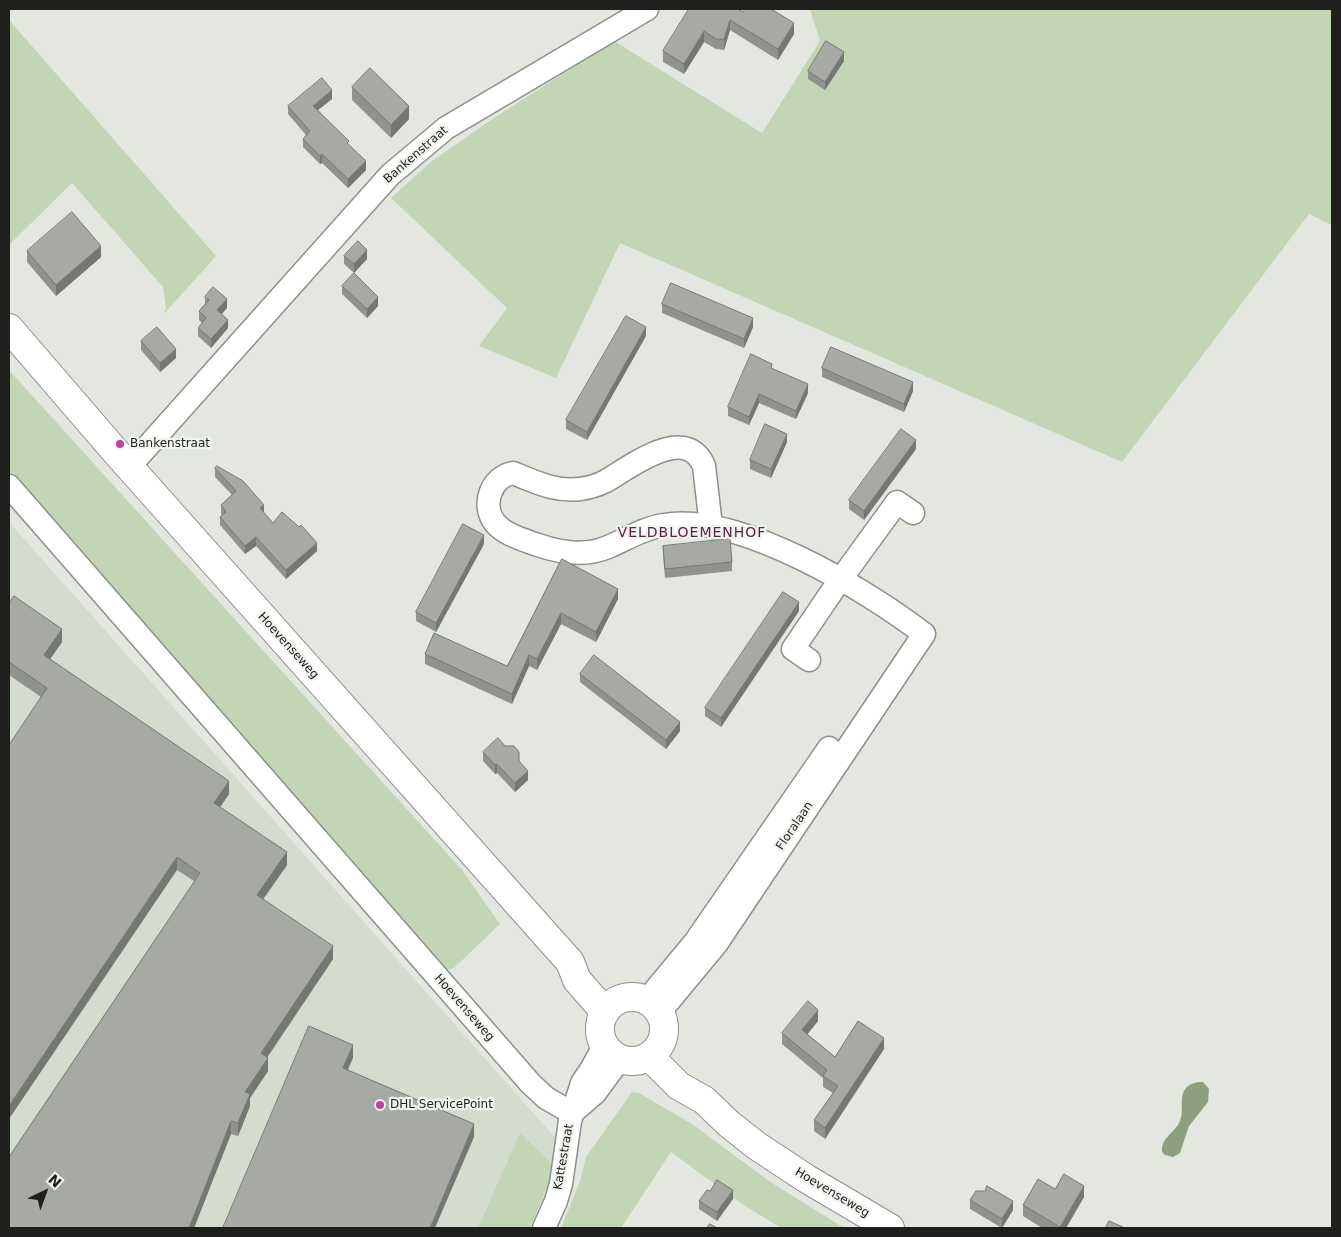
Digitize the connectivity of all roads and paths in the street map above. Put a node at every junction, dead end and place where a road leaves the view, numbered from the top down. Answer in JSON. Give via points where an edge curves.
{"nodes":[{"id":1,"x":647,"y":9,"type":"edge"},
{"id":2,"x":9,"y":328,"type":"edge"},
{"id":3,"x":130,"y":467,"type":"junction"},
{"id":4,"x":9,"y":486,"type":"edge"},
{"id":5,"x":913,"y":513,"type":"dead end"},
{"id":6,"x":711,"y":526,"type":"junction"},
{"id":7,"x":840,"y":579,"type":"junction"},
{"id":8,"x":809,"y":660,"type":"dead end"},
{"id":9,"x":611,"y":1006,"type":"junction"},
{"id":10,"x":652,"y":1007,"type":"junction"},
{"id":11,"x":655,"y":1050,"type":"junction"},
{"id":12,"x":612,"y":1052,"type":"junction"},
{"id":13,"x":572,"y":1113,"type":"junction"},
{"id":14,"x":544,"y":1228,"type":"edge"},
{"id":15,"x":890,"y":1228,"type":"edge"}],
"edges":[{"from":1,"to":3,"type":"street","name":"Bankenstraat","via":[[446,128],[390,175]]},
{"from":2,"to":3,"type":"main road","name":"Hoevenseweg"},
{"from":3,"to":9,"type":"main road","name":"Hoevenseweg","via":[[570,962],[587,969]]},
{"from":4,"to":13,"type":"street","name":"Hoevenseweg","via":[[530,1083],[546,1098]]},
{"from":5,"to":7,"type":"street","via":[[897,502]]},
{"from":6,"to":6,"type":"street","via":[[704,466],[692,450],[683,448],[649,454],[604,482],[579,489],[550,488],[514,473],[508,474],[498,479],[488,502],[496,524],[509,534],[569,553],[590,553],[607,548],[646,529],[666,524]]},
{"from":6,"to":7,"type":"street","via":[[781,549]]},
{"from":7,"to":8,"type":"street","via":[[793,649]]},
{"from":7,"to":10,"type":"street","name":"Floralaan","via":[[919,630],[717,943]]},
{"from":9,"to":10,"type":"main road","via":[[632,997]]},
{"from":9,"to":12,"type":"main road","via":[[600,1029]]},
{"from":10,"to":11,"type":"main road","via":[[663,1028]]},
{"from":11,"to":12,"type":"main road","via":[[640,1060],[630,1061]]},
{"from":11,"to":15,"type":"main road","name":"Hoevenseweg","via":[[680,1086],[704,1100],[729,1124],[770,1154]]},
{"from":12,"to":13,"type":"street","name":"Kattestraat","via":[[592,1068],[582,1083]]},
{"from":13,"to":14,"type":"street","name":"Kattestraat","via":[[561,1184]]}]}
